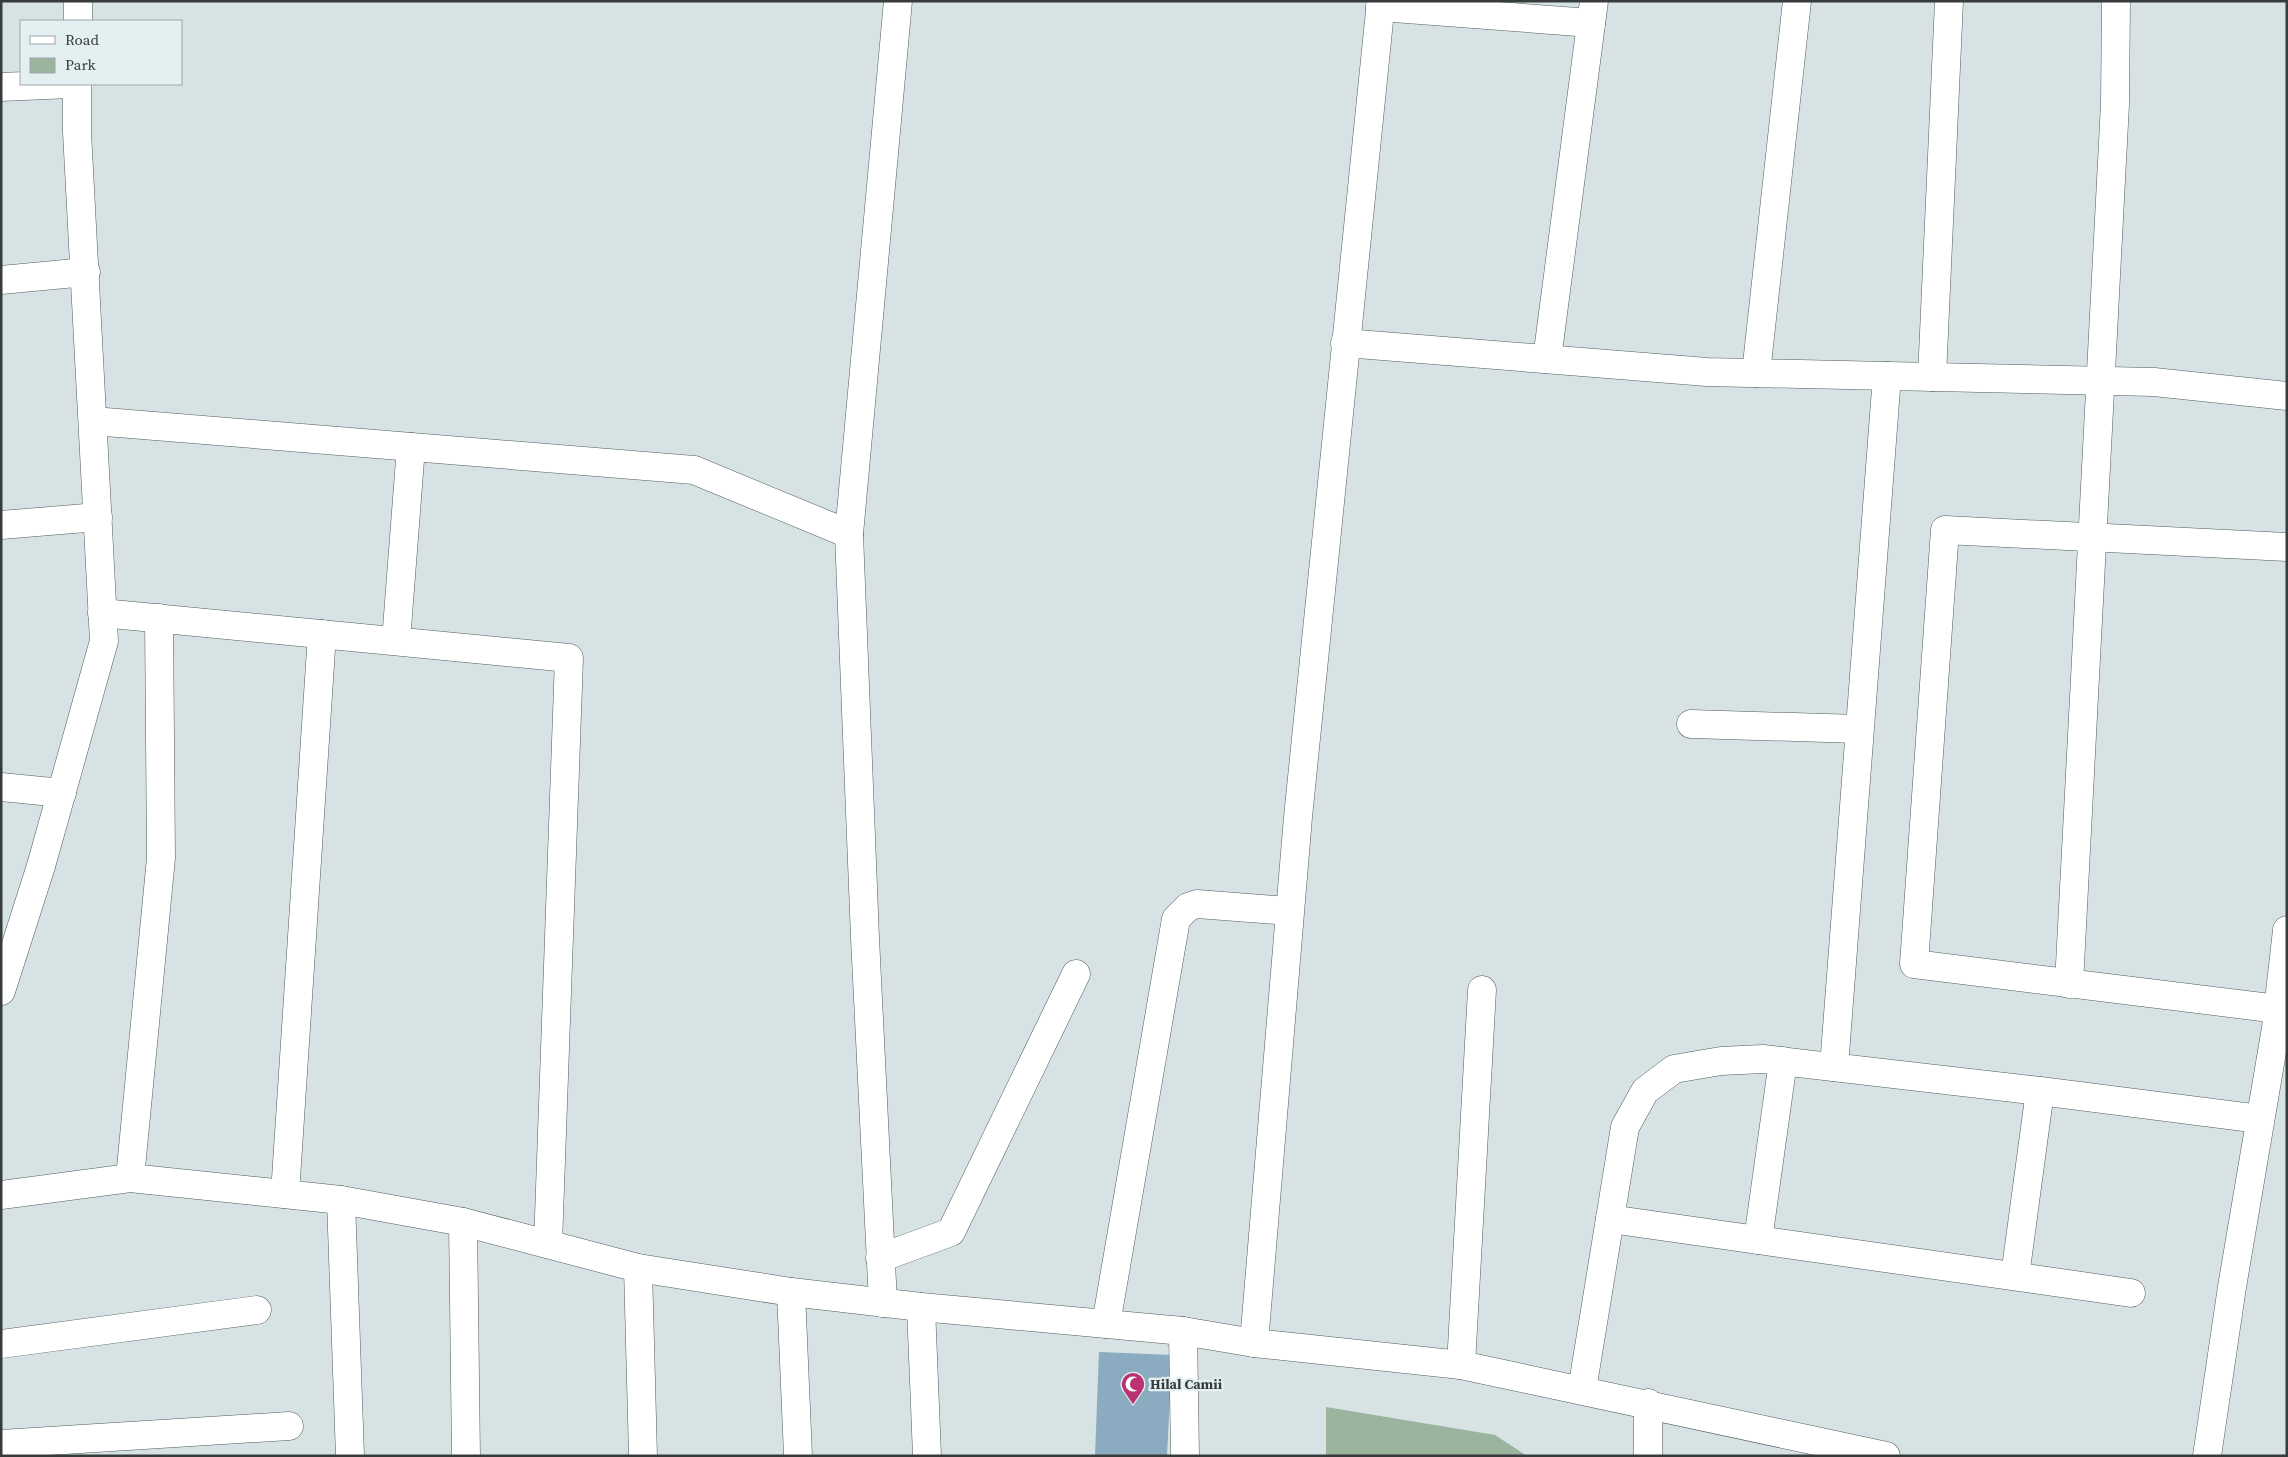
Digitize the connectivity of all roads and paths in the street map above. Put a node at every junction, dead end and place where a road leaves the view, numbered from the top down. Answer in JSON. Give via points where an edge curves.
{"nodes":[{"id":1,"x":78,"y":1,"type":"edge"},
{"id":2,"x":898,"y":1,"type":"edge"},
{"id":3,"x":1798,"y":1,"type":"edge"},
{"id":4,"x":1949,"y":1,"type":"edge"},
{"id":5,"x":2116,"y":1,"type":"edge"},
{"id":6,"x":1380,"y":4,"type":"edge"},
{"id":7,"x":1593,"y":12,"type":"edge"},
{"id":8,"x":78,"y":20,"type":"edge"},
{"id":9,"x":53,"y":85,"type":"edge"},
{"id":10,"x":77,"y":85,"type":"edge"},
{"id":11,"x":1,"y":88,"type":"edge"},
{"id":12,"x":86,"y":272,"type":"junction"},
{"id":13,"x":1,"y":280,"type":"edge"},
{"id":14,"x":1345,"y":343,"type":"junction"},
{"id":15,"x":1548,"y":359,"type":"junction"},
{"id":16,"x":1756,"y":373,"type":"junction"},
{"id":17,"x":1887,"y":376,"type":"junction"},
{"id":18,"x":1932,"y":377,"type":"junction"},
{"id":19,"x":2102,"y":380,"type":"junction"},
{"id":20,"x":2287,"y":396,"type":"edge"},
{"id":21,"x":93,"y":421,"type":"junction"},
{"id":22,"x":411,"y":447,"type":"junction"},
{"id":23,"x":98,"y":517,"type":"junction"},
{"id":24,"x":1,"y":525,"type":"edge"},
{"id":25,"x":849,"y":534,"type":"junction"},
{"id":26,"x":2093,"y":536,"type":"junction"},
{"id":27,"x":2287,"y":547,"type":"edge"},
{"id":28,"x":102,"y":613,"type":"junction"},
{"id":29,"x":159,"y":618,"type":"junction"},
{"id":30,"x":322,"y":634,"type":"junction"},
{"id":31,"x":396,"y":641,"type":"junction"},
{"id":32,"x":1691,"y":724,"type":"dead end"},
{"id":33,"x":1859,"y":729,"type":"junction"},
{"id":34,"x":1,"y":786,"type":"edge"},
{"id":35,"x":62,"y":793,"type":"junction"},
{"id":36,"x":1290,"y":912,"type":"junction"},
{"id":37,"x":2287,"y":930,"type":"edge"},
{"id":38,"x":1076,"y":974,"type":"dead end"},
{"id":39,"x":2069,"y":984,"type":"junction"},
{"id":40,"x":1482,"y":990,"type":"dead end"},
{"id":41,"x":1,"y":991,"type":"edge"},
{"id":42,"x":2278,"y":1010,"type":"junction"},
{"id":43,"x":1783,"y":1061,"type":"junction"},
{"id":44,"x":1834,"y":1067,"type":"junction"},
{"id":45,"x":2040,"y":1090,"type":"junction"},
{"id":46,"x":2260,"y":1119,"type":"junction"},
{"id":47,"x":130,"y":1178,"type":"junction"},
{"id":48,"x":285,"y":1194,"type":"junction"},
{"id":49,"x":1,"y":1195,"type":"edge"},
{"id":50,"x":341,"y":1200,"type":"junction"},
{"id":51,"x":1610,"y":1219,"type":"junction"},
{"id":52,"x":463,"y":1222,"type":"junction"},
{"id":53,"x":1758,"y":1240,"type":"junction"},
{"id":54,"x":548,"y":1244,"type":"junction"},
{"id":55,"x":880,"y":1258,"type":"junction"},
{"id":56,"x":638,"y":1268,"type":"junction"},
{"id":57,"x":2015,"y":1276,"type":"junction"},
{"id":58,"x":791,"y":1292,"type":"junction"},
{"id":59,"x":2131,"y":1293,"type":"dead end"},
{"id":60,"x":883,"y":1303,"type":"junction"},
{"id":61,"x":921,"y":1307,"type":"junction"},
{"id":62,"x":257,"y":1310,"type":"dead end"},
{"id":63,"x":1106,"y":1324,"type":"junction"},
{"id":64,"x":1183,"y":1330,"type":"junction"},
{"id":65,"x":1254,"y":1343,"type":"junction"},
{"id":66,"x":1,"y":1344,"type":"edge"},
{"id":67,"x":1461,"y":1365,"type":"junction"},
{"id":68,"x":1582,"y":1390,"type":"junction"},
{"id":69,"x":1648,"y":1403,"type":"junction"},
{"id":70,"x":289,"y":1426,"type":"dead end"},
{"id":71,"x":1,"y":1444,"type":"edge"},
{"id":72,"x":1805,"y":1447,"type":"edge"},
{"id":73,"x":350,"y":1456,"type":"edge"},
{"id":74,"x":466,"y":1456,"type":"edge"},
{"id":75,"x":643,"y":1456,"type":"edge"},
{"id":76,"x":798,"y":1456,"type":"edge"},
{"id":77,"x":927,"y":1456,"type":"edge"},
{"id":78,"x":1185,"y":1456,"type":"edge"},
{"id":79,"x":1648,"y":1456,"type":"edge"},
{"id":80,"x":1886,"y":1456,"type":"edge"},
{"id":81,"x":2207,"y":1456,"type":"edge"}],
"edges":[{"from":1,"to":8,"type":"street"},
{"from":2,"to":25,"type":"street"},
{"from":3,"to":16,"type":"street"},
{"from":4,"to":18,"type":"street"},
{"from":5,"to":19,"type":"street","via":[[2115,104]]},
{"from":6,"to":7,"type":"street"},
{"from":6,"to":14,"type":"street"},
{"from":7,"to":15,"type":"street"},
{"from":9,"to":11,"type":"street"},
{"from":10,"to":12,"type":"street"},
{"from":12,"to":13,"type":"street"},
{"from":12,"to":21,"type":"street"},
{"from":14,"to":15,"type":"street"},
{"from":14,"to":36,"type":"street"},
{"from":15,"to":16,"type":"street"},
{"from":16,"to":17,"type":"street"},
{"from":17,"to":18,"type":"street"},
{"from":17,"to":33,"type":"street"},
{"from":18,"to":19,"type":"street"},
{"from":19,"to":20,"type":"street"},
{"from":19,"to":26,"type":"street"},
{"from":21,"to":22,"type":"street"},
{"from":21,"to":23,"type":"street"},
{"from":22,"to":25,"type":"street","via":[[694,470]]},
{"from":22,"to":31,"type":"street"},
{"from":23,"to":24,"type":"street"},
{"from":23,"to":28,"type":"street"},
{"from":25,"to":55,"type":"street"},
{"from":26,"to":27,"type":"street"},
{"from":26,"to":39,"type":"street"},
{"from":26,"to":39,"type":"street","via":[[1945,530],[1914,964]]},
{"from":28,"to":29,"type":"street"},
{"from":28,"to":35,"type":"street","via":[[104,641]]},
{"from":29,"to":30,"type":"street"},
{"from":29,"to":47,"type":"street","via":[[161,858]]},
{"from":30,"to":31,"type":"street"},
{"from":30,"to":48,"type":"street"},
{"from":31,"to":54,"type":"street","via":[[569,658]]},
{"from":32,"to":33,"type":"street"},
{"from":33,"to":44,"type":"street"},
{"from":34,"to":35,"type":"street"},
{"from":35,"to":41,"type":"street"},
{"from":36,"to":63,"type":"street","via":[[1197,904],[1188,907],[1176,919]]},
{"from":36,"to":65,"type":"street"},
{"from":37,"to":42,"type":"street"},
{"from":38,"to":55,"type":"street","via":[[951,1232]]},
{"from":39,"to":42,"type":"street"},
{"from":40,"to":67,"type":"street"},
{"from":42,"to":46,"type":"street"},
{"from":43,"to":44,"type":"street"},
{"from":43,"to":51,"type":"street","via":[[1721,1061],[1674,1069],[1645,1090],[1624,1127]]},
{"from":43,"to":53,"type":"street"},
{"from":44,"to":45,"type":"street"},
{"from":45,"to":46,"type":"street"},
{"from":45,"to":57,"type":"street"},
{"from":46,"to":81,"type":"street"},
{"from":47,"to":48,"type":"street"},
{"from":47,"to":49,"type":"street"},
{"from":48,"to":50,"type":"street"},
{"from":50,"to":52,"type":"street"},
{"from":50,"to":73,"type":"street"},
{"from":51,"to":53,"type":"street"},
{"from":51,"to":68,"type":"street"},
{"from":52,"to":54,"type":"street"},
{"from":52,"to":74,"type":"street"},
{"from":53,"to":57,"type":"street"},
{"from":54,"to":56,"type":"street"},
{"from":55,"to":60,"type":"street"},
{"from":56,"to":58,"type":"street"},
{"from":56,"to":75,"type":"street"},
{"from":57,"to":59,"type":"street"},
{"from":58,"to":60,"type":"street"},
{"from":58,"to":76,"type":"street"},
{"from":60,"to":61,"type":"street"},
{"from":61,"to":63,"type":"street"},
{"from":61,"to":77,"type":"street"},
{"from":62,"to":66,"type":"street"},
{"from":63,"to":64,"type":"street"},
{"from":64,"to":65,"type":"street"},
{"from":64,"to":78,"type":"street"},
{"from":65,"to":67,"type":"street"},
{"from":67,"to":68,"type":"street"},
{"from":68,"to":69,"type":"street"},
{"from":69,"to":72,"type":"street"},
{"from":69,"to":79,"type":"street"},
{"from":70,"to":71,"type":"street"},
{"from":72,"to":80,"type":"street"}]}
